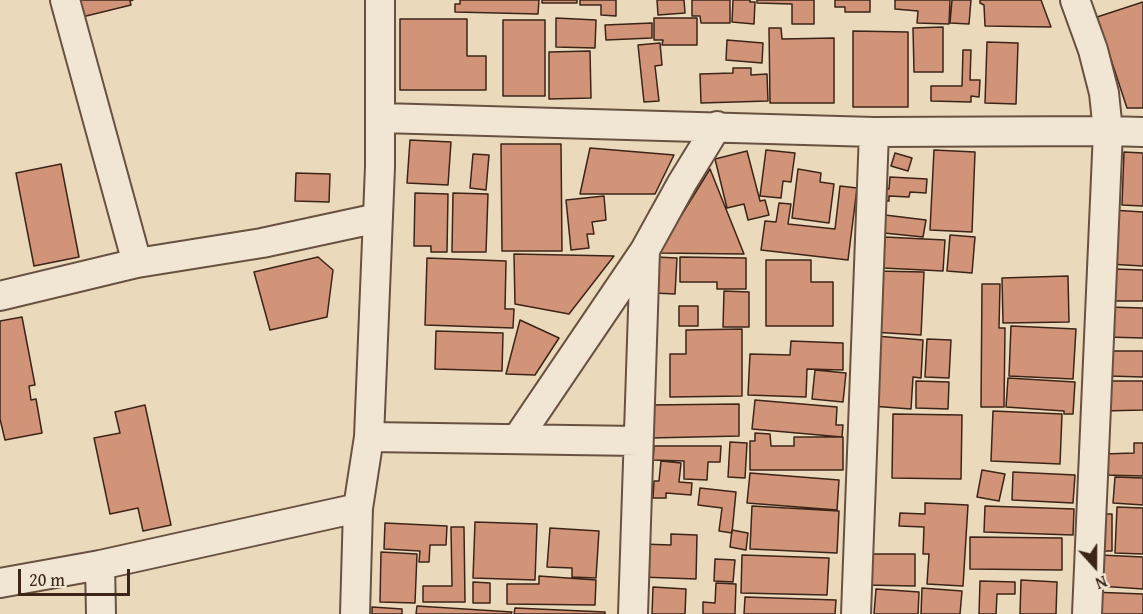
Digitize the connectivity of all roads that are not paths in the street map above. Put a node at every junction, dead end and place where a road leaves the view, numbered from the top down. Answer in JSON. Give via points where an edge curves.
{"nodes":[{"id":1,"x":65,"y":0,"type":"edge"},
{"id":2,"x":381,"y":0,"type":"edge"},
{"id":3,"x":1075,"y":0,"type":"edge"},
{"id":4,"x":381,"y":118,"type":"junction"},
{"id":5,"x":717,"y":126,"type":"junction"},
{"id":6,"x":1107,"y":131,"type":"junction"},
{"id":7,"x":874,"y":132,"type":"junction"},
{"id":8,"x":1143,"y":132,"type":"edge"},
{"id":9,"x":378,"y":218,"type":"junction"},
{"id":10,"x":645,"y":250,"type":"junction"},
{"id":11,"x":137,"y":263,"type":"junction"},
{"id":12,"x":0,"y":296,"type":"edge"},
{"id":13,"x":369,"y":438,"type":"junction"},
{"id":14,"x":516,"y":439,"type":"junction"},
{"id":15,"x":638,"y":441,"type":"junction"},
{"id":16,"x":358,"y":508,"type":"junction"},
{"id":17,"x":100,"y":565,"type":"junction"},
{"id":18,"x":0,"y":583,"type":"edge"},
{"id":19,"x":101,"y":614,"type":"edge"},
{"id":20,"x":355,"y":614,"type":"edge"},
{"id":21,"x":633,"y":614,"type":"edge"},
{"id":22,"x":856,"y":614,"type":"edge"},
{"id":23,"x":1087,"y":614,"type":"edge"}],
"edges":[{"from":1,"to":11,"type":"street"},
{"from":2,"to":4,"type":"street"},
{"from":3,"to":6,"type":"street","via":[[1094,50],[1104,93]]},
{"from":4,"to":5,"type":"street"},
{"from":4,"to":9,"type":"street"},
{"from":5,"to":7,"type":"street"},
{"from":5,"to":10,"type":"street"},
{"from":6,"to":7,"type":"street"},
{"from":6,"to":8,"type":"street"},
{"from":6,"to":23,"type":"street"},
{"from":7,"to":22,"type":"street"},
{"from":9,"to":11,"type":"street","via":[[261,243]]},
{"from":9,"to":13,"type":"street"},
{"from":10,"to":14,"type":"street"},
{"from":10,"to":15,"type":"street"},
{"from":11,"to":12,"type":"street"},
{"from":13,"to":14,"type":"street"},
{"from":13,"to":16,"type":"street"},
{"from":14,"to":15,"type":"street"},
{"from":15,"to":21,"type":"street"},
{"from":16,"to":17,"type":"street"},
{"from":16,"to":20,"type":"street"},
{"from":17,"to":18,"type":"street"},
{"from":17,"to":19,"type":"street"}]}
